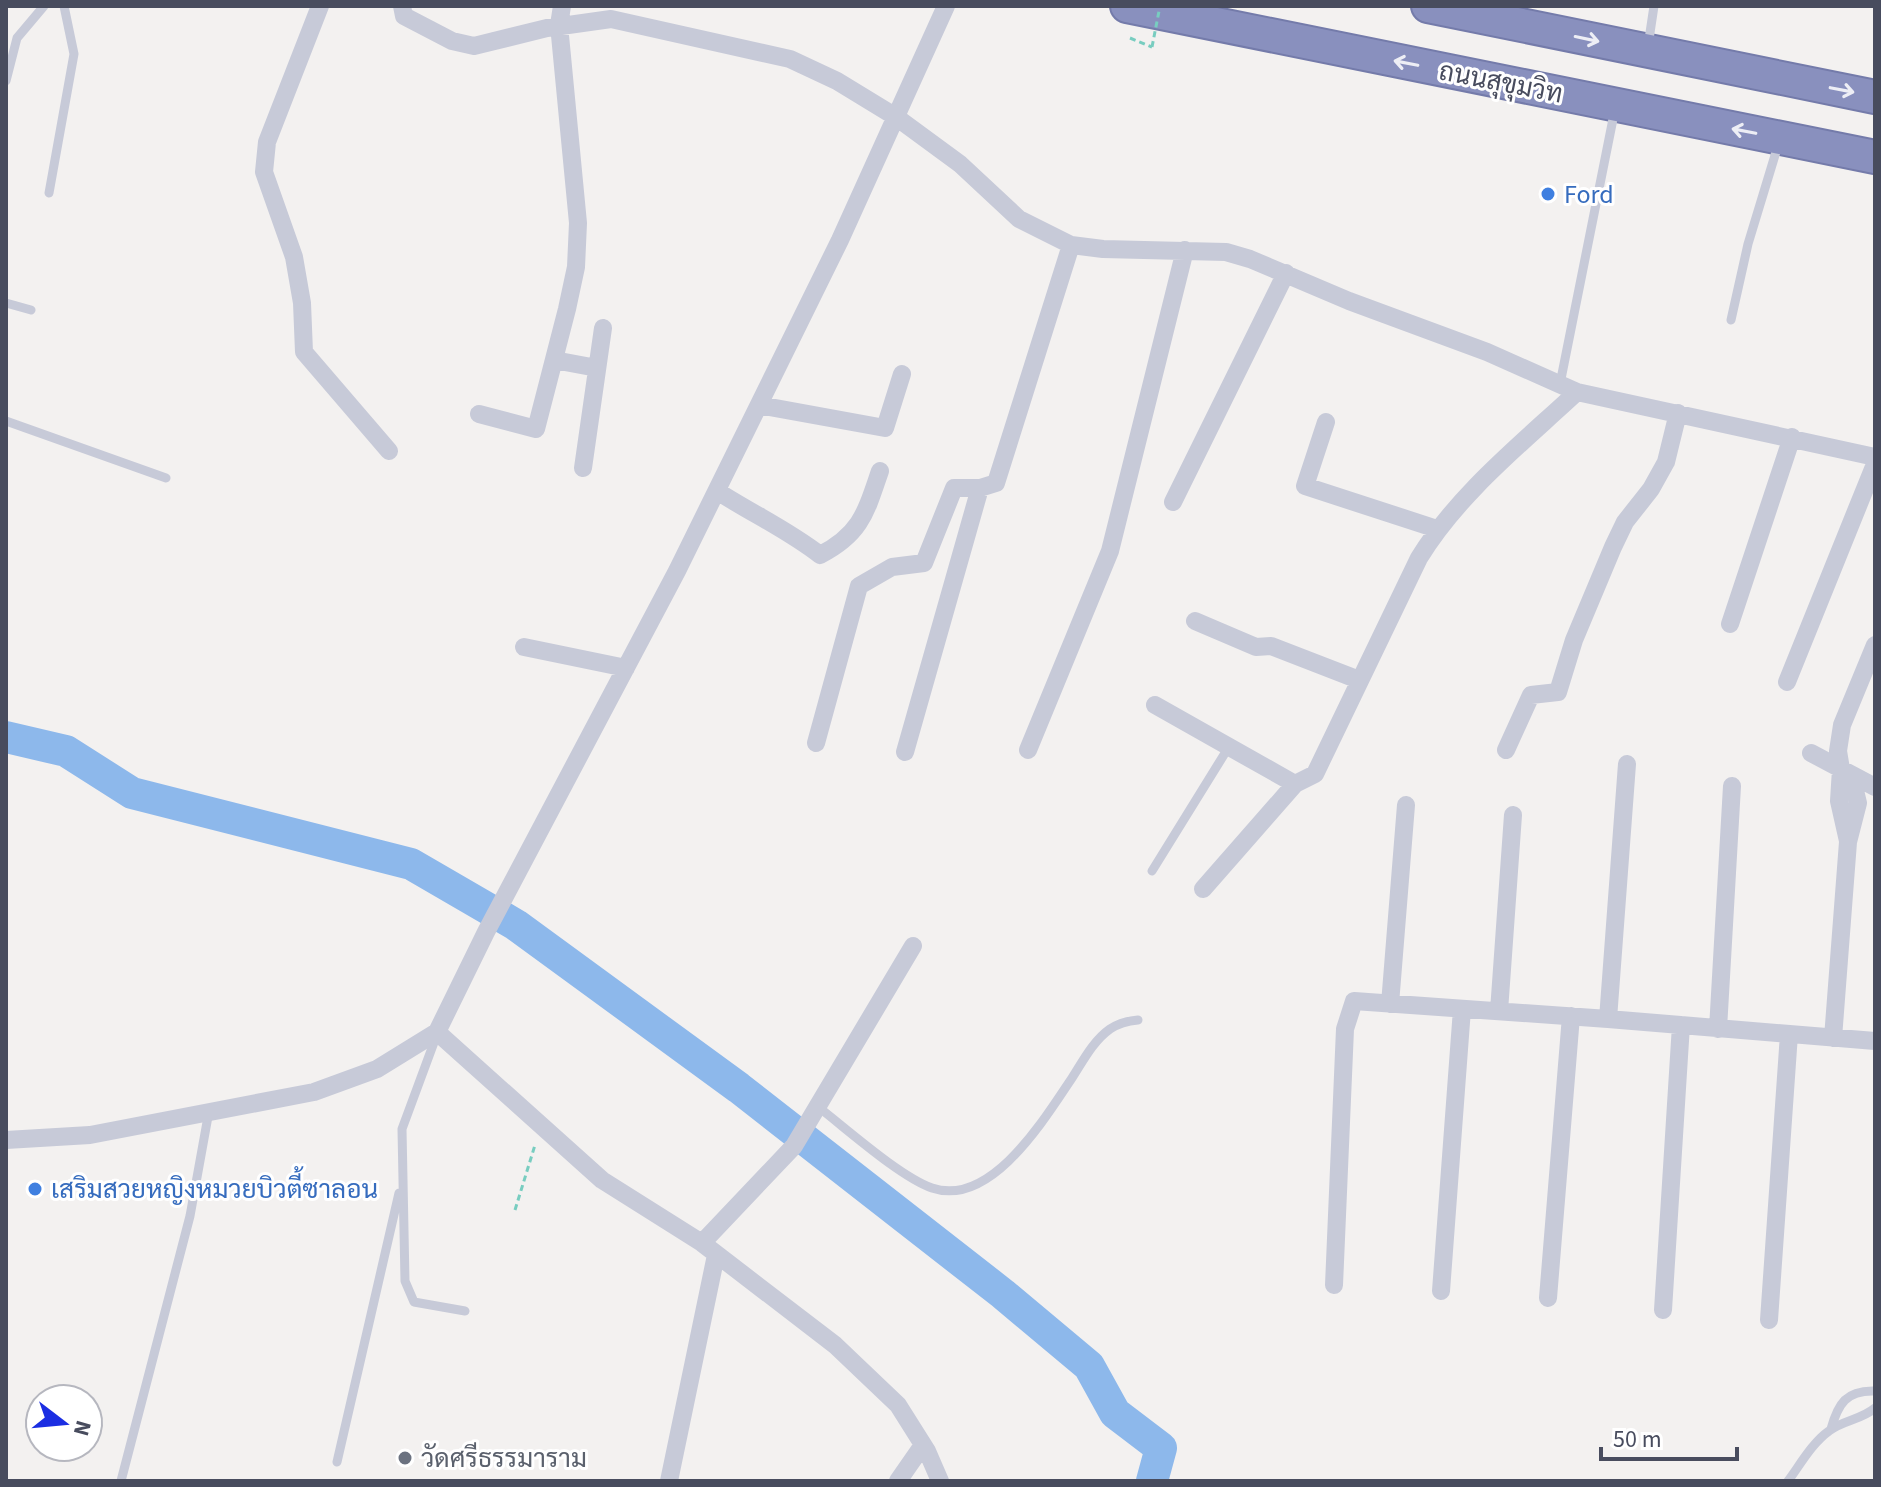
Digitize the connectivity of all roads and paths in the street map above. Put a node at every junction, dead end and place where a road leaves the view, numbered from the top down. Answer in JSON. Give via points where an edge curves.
{"nodes":[{"id":1,"x":44,"y":6,"type":"edge"},
{"id":2,"x":64,"y":6,"type":"edge"},
{"id":3,"x":320,"y":6,"type":"edge"},
{"id":4,"x":402,"y":6,"type":"edge"},
{"id":5,"x":562,"y":6,"type":"edge"},
{"id":6,"x":946,"y":6,"type":"edge"},
{"id":7,"x":1127,"y":6,"type":"edge"},
{"id":8,"x":1160,"y":6,"type":"edge"},
{"id":9,"x":1428,"y":6,"type":"edge"},
{"id":10,"x":1654,"y":6,"type":"edge"},
{"id":11,"x":1482,"y":11,"type":"edge"},
{"id":12,"x":559,"y":25,"type":"junction"},
{"id":13,"x":1130,"y":38,"type":"dead end"},
{"id":14,"x":1648,"y":51,"type":"junction"},
{"id":15,"x":6,"y":81,"type":"edge"},
{"id":16,"x":1875,"y":97,"type":"edge"},
{"id":17,"x":1615,"y":105,"type":"junction"},
{"id":18,"x":896,"y":117,"type":"junction"},
{"id":19,"x":1780,"y":138,"type":"junction"},
{"id":20,"x":1875,"y":157,"type":"edge"},
{"id":21,"x":49,"y":193,"type":"dead end"},
{"id":22,"x":1071,"y":245,"type":"junction"},
{"id":23,"x":1185,"y":250,"type":"junction"},
{"id":24,"x":1286,"y":273,"type":"junction"},
{"id":25,"x":6,"y":303,"type":"edge"},
{"id":26,"x":31,"y":310,"type":"dead end"},
{"id":27,"x":1731,"y":320,"type":"dead end"},
{"id":28,"x":603,"y":328,"type":"dead end"},
{"id":29,"x":554,"y":360,"type":"junction"},
{"id":30,"x":597,"y":368,"type":"junction"},
{"id":31,"x":902,"y":374,"type":"dead end"},
{"id":32,"x":1568,"y":388,"type":"junction"},
{"id":33,"x":759,"y":405,"type":"junction"},
{"id":34,"x":1678,"y":413,"type":"junction"},
{"id":35,"x":479,"y":414,"type":"dead end"},
{"id":36,"x":6,"y":421,"type":"edge"},
{"id":37,"x":1326,"y":422,"type":"dead end"},
{"id":38,"x":1792,"y":437,"type":"junction"},
{"id":39,"x":389,"y":451,"type":"dead end"},
{"id":40,"x":1875,"y":457,"type":"edge"},
{"id":41,"x":1875,"y":464,"type":"edge"},
{"id":42,"x":583,"y":468,"type":"dead end"},
{"id":43,"x":880,"y":471,"type":"dead end"},
{"id":44,"x":166,"y":478,"type":"dead end"},
{"id":45,"x":980,"y":488,"type":"junction"},
{"id":46,"x":717,"y":491,"type":"junction"},
{"id":47,"x":1173,"y":502,"type":"dead end"},
{"id":48,"x":1437,"y":529,"type":"junction"},
{"id":49,"x":1195,"y":621,"type":"dead end"},
{"id":50,"x":1730,"y":624,"type":"dead end"},
{"id":51,"x":1875,"y":645,"type":"edge"},
{"id":52,"x":524,"y":647,"type":"dead end"},
{"id":53,"x":626,"y":668,"type":"junction"},
{"id":54,"x":1359,"y":680,"type":"junction"},
{"id":55,"x":1787,"y":682,"type":"dead end"},
{"id":56,"x":1155,"y":705,"type":"dead end"},
{"id":57,"x":816,"y":743,"type":"dead end"},
{"id":58,"x":1230,"y":745,"type":"junction"},
{"id":59,"x":1028,"y":750,"type":"dead end"},
{"id":60,"x":1506,"y":750,"type":"dead end"},
{"id":61,"x":905,"y":752,"type":"dead end"},
{"id":62,"x":1811,"y":753,"type":"dead end"},
{"id":63,"x":1627,"y":764,"type":"dead end"},
{"id":64,"x":1841,"y":769,"type":"junction"},
{"id":65,"x":1295,"y":784,"type":"junction"},
{"id":66,"x":1732,"y":786,"type":"dead end"},
{"id":67,"x":1875,"y":787,"type":"edge"},
{"id":68,"x":1406,"y":805,"type":"dead end"},
{"id":69,"x":1513,"y":815,"type":"dead end"},
{"id":70,"x":1152,"y":871,"type":"dead end"},
{"id":71,"x":1203,"y":889,"type":"dead end"},
{"id":72,"x":913,"y":946,"type":"dead end"},
{"id":73,"x":1390,"y":1004,"type":"junction"},
{"id":74,"x":1462,"y":1009,"type":"junction"},
{"id":75,"x":1499,"y":1011,"type":"junction"},
{"id":76,"x":1571,"y":1016,"type":"junction"},
{"id":77,"x":1608,"y":1019,"type":"junction"},
{"id":78,"x":1138,"y":1020,"type":"dead end"},
{"id":79,"x":1681,"y":1025,"type":"junction"},
{"id":80,"x":1718,"y":1029,"type":"junction"},
{"id":81,"x":437,"y":1032,"type":"junction"},
{"id":82,"x":1789,"y":1034,"type":"junction"},
{"id":83,"x":1833,"y":1038,"type":"junction"},
{"id":84,"x":1875,"y":1041,"type":"edge"},
{"id":85,"x":817,"y":1106,"type":"junction"},
{"id":86,"x":209,"y":1111,"type":"junction"},
{"id":87,"x":541,"y":1125,"type":"junction"},
{"id":88,"x":6,"y":1140,"type":"edge"},
{"id":89,"x":403,"y":1179,"type":"junction"},
{"id":90,"x":515,"y":1210,"type":"dead end"},
{"id":91,"x":709,"y":1249,"type":"junction"},
{"id":92,"x":1334,"y":1285,"type":"dead end"},
{"id":93,"x":1441,"y":1291,"type":"dead end"},
{"id":94,"x":1548,"y":1298,"type":"dead end"},
{"id":95,"x":1663,"y":1310,"type":"dead end"},
{"id":96,"x":465,"y":1311,"type":"dead end"},
{"id":97,"x":1769,"y":1320,"type":"dead end"},
{"id":98,"x":1875,"y":1391,"type":"edge"},
{"id":99,"x":1875,"y":1408,"type":"edge"},
{"id":100,"x":1831,"y":1429,"type":"junction"},
{"id":101,"x":923,"y":1445,"type":"junction"},
{"id":102,"x":337,"y":1462,"type":"dead end"},
{"id":103,"x":121,"y":1481,"type":"edge"},
{"id":104,"x":669,"y":1481,"type":"edge"},
{"id":105,"x":898,"y":1481,"type":"edge"},
{"id":106,"x":940,"y":1481,"type":"edge"},
{"id":107,"x":1788,"y":1481,"type":"edge"}],
"edges":[{"from":1,"to":15,"type":"lane","via":[[17,38]]},
{"from":2,"to":21,"type":"lane","via":[[74,54]]},
{"from":3,"to":39,"type":"street","via":[[267,142],[264,172],[294,257],[304,352]]},
{"from":4,"to":12,"type":"street","via":[[404,16],[452,41],[474,46]]},
{"from":5,"to":12,"type":"street"},
{"from":6,"to":18,"type":"street"},
{"from":17,"to":7,"type":"highway","name":"ถนนสุขุมวิท","one_way":true},
{"from":8,"to":13,"type":"path","bridge":true,"via":[[1152,47]]},
{"from":9,"to":11,"type":"highway"},
{"from":10,"to":14,"type":"lane"},
{"from":11,"to":14,"type":"highway","one_way":true},
{"from":12,"to":18,"type":"street","via":[[611,19],[790,59]]},
{"from":12,"to":29,"type":"street","via":[[578,223],[576,267]]},
{"from":14,"to":16,"type":"highway","one_way":true},
{"from":19,"to":17,"type":"highway","name":"ถนนสุขุมวิท","one_way":true},
{"from":17,"to":32,"type":"lane"},
{"from":18,"to":22,"type":"street","via":[[960,164],[1019,219]]},
{"from":18,"to":33,"type":"street"},
{"from":19,"to":20,"type":"highway","name":"ถนนสุขุมวิท"},
{"from":19,"to":27,"type":"lane"},
{"from":22,"to":23,"type":"street"},
{"from":22,"to":45,"type":"street","via":[[996,483]]},
{"from":23,"to":24,"type":"street","via":[[1226,252]]},
{"from":23,"to":59,"type":"street","via":[[1110,551]]},
{"from":24,"to":32,"type":"street"},
{"from":24,"to":47,"type":"street"},
{"from":25,"to":26,"type":"lane"},
{"from":28,"to":30,"type":"street"},
{"from":29,"to":30,"type":"street"},
{"from":29,"to":35,"type":"street","via":[[536,429]]},
{"from":30,"to":42,"type":"street"},
{"from":31,"to":33,"type":"street","via":[[885,428]]},
{"from":32,"to":34,"type":"street"},
{"from":32,"to":48,"type":"street"},
{"from":33,"to":46,"type":"street"},
{"from":34,"to":38,"type":"street"},
{"from":34,"to":60,"type":"street","via":[[1666,462],[1613,547],[1558,692],[1531,695]]},
{"from":36,"to":44,"type":"lane"},
{"from":37,"to":48,"type":"street","via":[[1305,486]]},
{"from":38,"to":40,"type":"street"},
{"from":38,"to":50,"type":"street"},
{"from":41,"to":55,"type":"street"},
{"from":43,"to":46,"type":"street","via":[[865,515],[842,544],[820,555]]},
{"from":45,"to":57,"type":"street","via":[[954,488],[924,563],[892,567],[859,586]]},
{"from":45,"to":61,"type":"street"},
{"from":46,"to":53,"type":"street"},
{"from":48,"to":54,"type":"street"},
{"from":49,"to":54,"type":"street"},
{"from":51,"to":64,"type":"street","via":[[1842,725]]},
{"from":52,"to":53,"type":"street"},
{"from":53,"to":81,"type":"street"},
{"from":54,"to":65,"type":"street","via":[[1315,774]]},
{"from":56,"to":58,"type":"street"},
{"from":58,"to":65,"type":"street"},
{"from":58,"to":70,"type":"lane"},
{"from":62,"to":64,"type":"street"},
{"from":63,"to":77,"type":"street"},
{"from":64,"to":67,"type":"street"},
{"from":64,"to":83,"type":"street","via":[[1853,782],[1858,803],[1848,842]]},
{"from":65,"to":71,"type":"street"},
{"from":66,"to":80,"type":"street"},
{"from":68,"to":73,"type":"street"},
{"from":69,"to":75,"type":"street"},
{"from":72,"to":85,"type":"street"},
{"from":73,"to":74,"type":"street"},
{"from":73,"to":92,"type":"street","via":[[1354,1001],[1345,1029]]},
{"from":74,"to":75,"type":"street"},
{"from":74,"to":93,"type":"street"},
{"from":75,"to":76,"type":"street"},
{"from":76,"to":77,"type":"street"},
{"from":76,"to":94,"type":"street"},
{"from":77,"to":79,"type":"street"},
{"from":78,"to":85,"type":"lane","via":[[1107,1031],[1012,1158],[994,1175],[964,1188],[935,1189],[912,1178]]},
{"from":79,"to":80,"type":"street"},
{"from":79,"to":95,"type":"street"},
{"from":80,"to":82,"type":"street"},
{"from":81,"to":86,"type":"street","via":[[377,1069],[314,1092]]},
{"from":81,"to":87,"type":"street"},
{"from":81,"to":89,"type":"lane","via":[[402,1129]]},
{"from":82,"to":83,"type":"street"},
{"from":82,"to":97,"type":"street"},
{"from":83,"to":84,"type":"street"},
{"from":85,"to":91,"type":"street","via":[[794,1146]]},
{"from":86,"to":88,"type":"street","via":[[90,1135]]},
{"from":86,"to":103,"type":"lane","via":[[190,1216]]},
{"from":87,"to":90,"type":"path"},
{"from":87,"to":91,"type":"street","via":[[602,1180]]},
{"from":89,"to":96,"type":"lane","via":[[409,1292],[414,1302]]},
{"from":89,"to":102,"type":"lane"},
{"from":91,"to":101,"type":"street","via":[[835,1345],[898,1405]]},
{"from":91,"to":104,"type":"street"},
{"from":98,"to":100,"type":"lane","via":[[1846,1398]]},
{"from":99,"to":100,"type":"lane","via":[[1864,1418]]},
{"from":100,"to":107,"type":"lane"},
{"from":101,"to":105,"type":"street"},
{"from":101,"to":106,"type":"street"}]}
